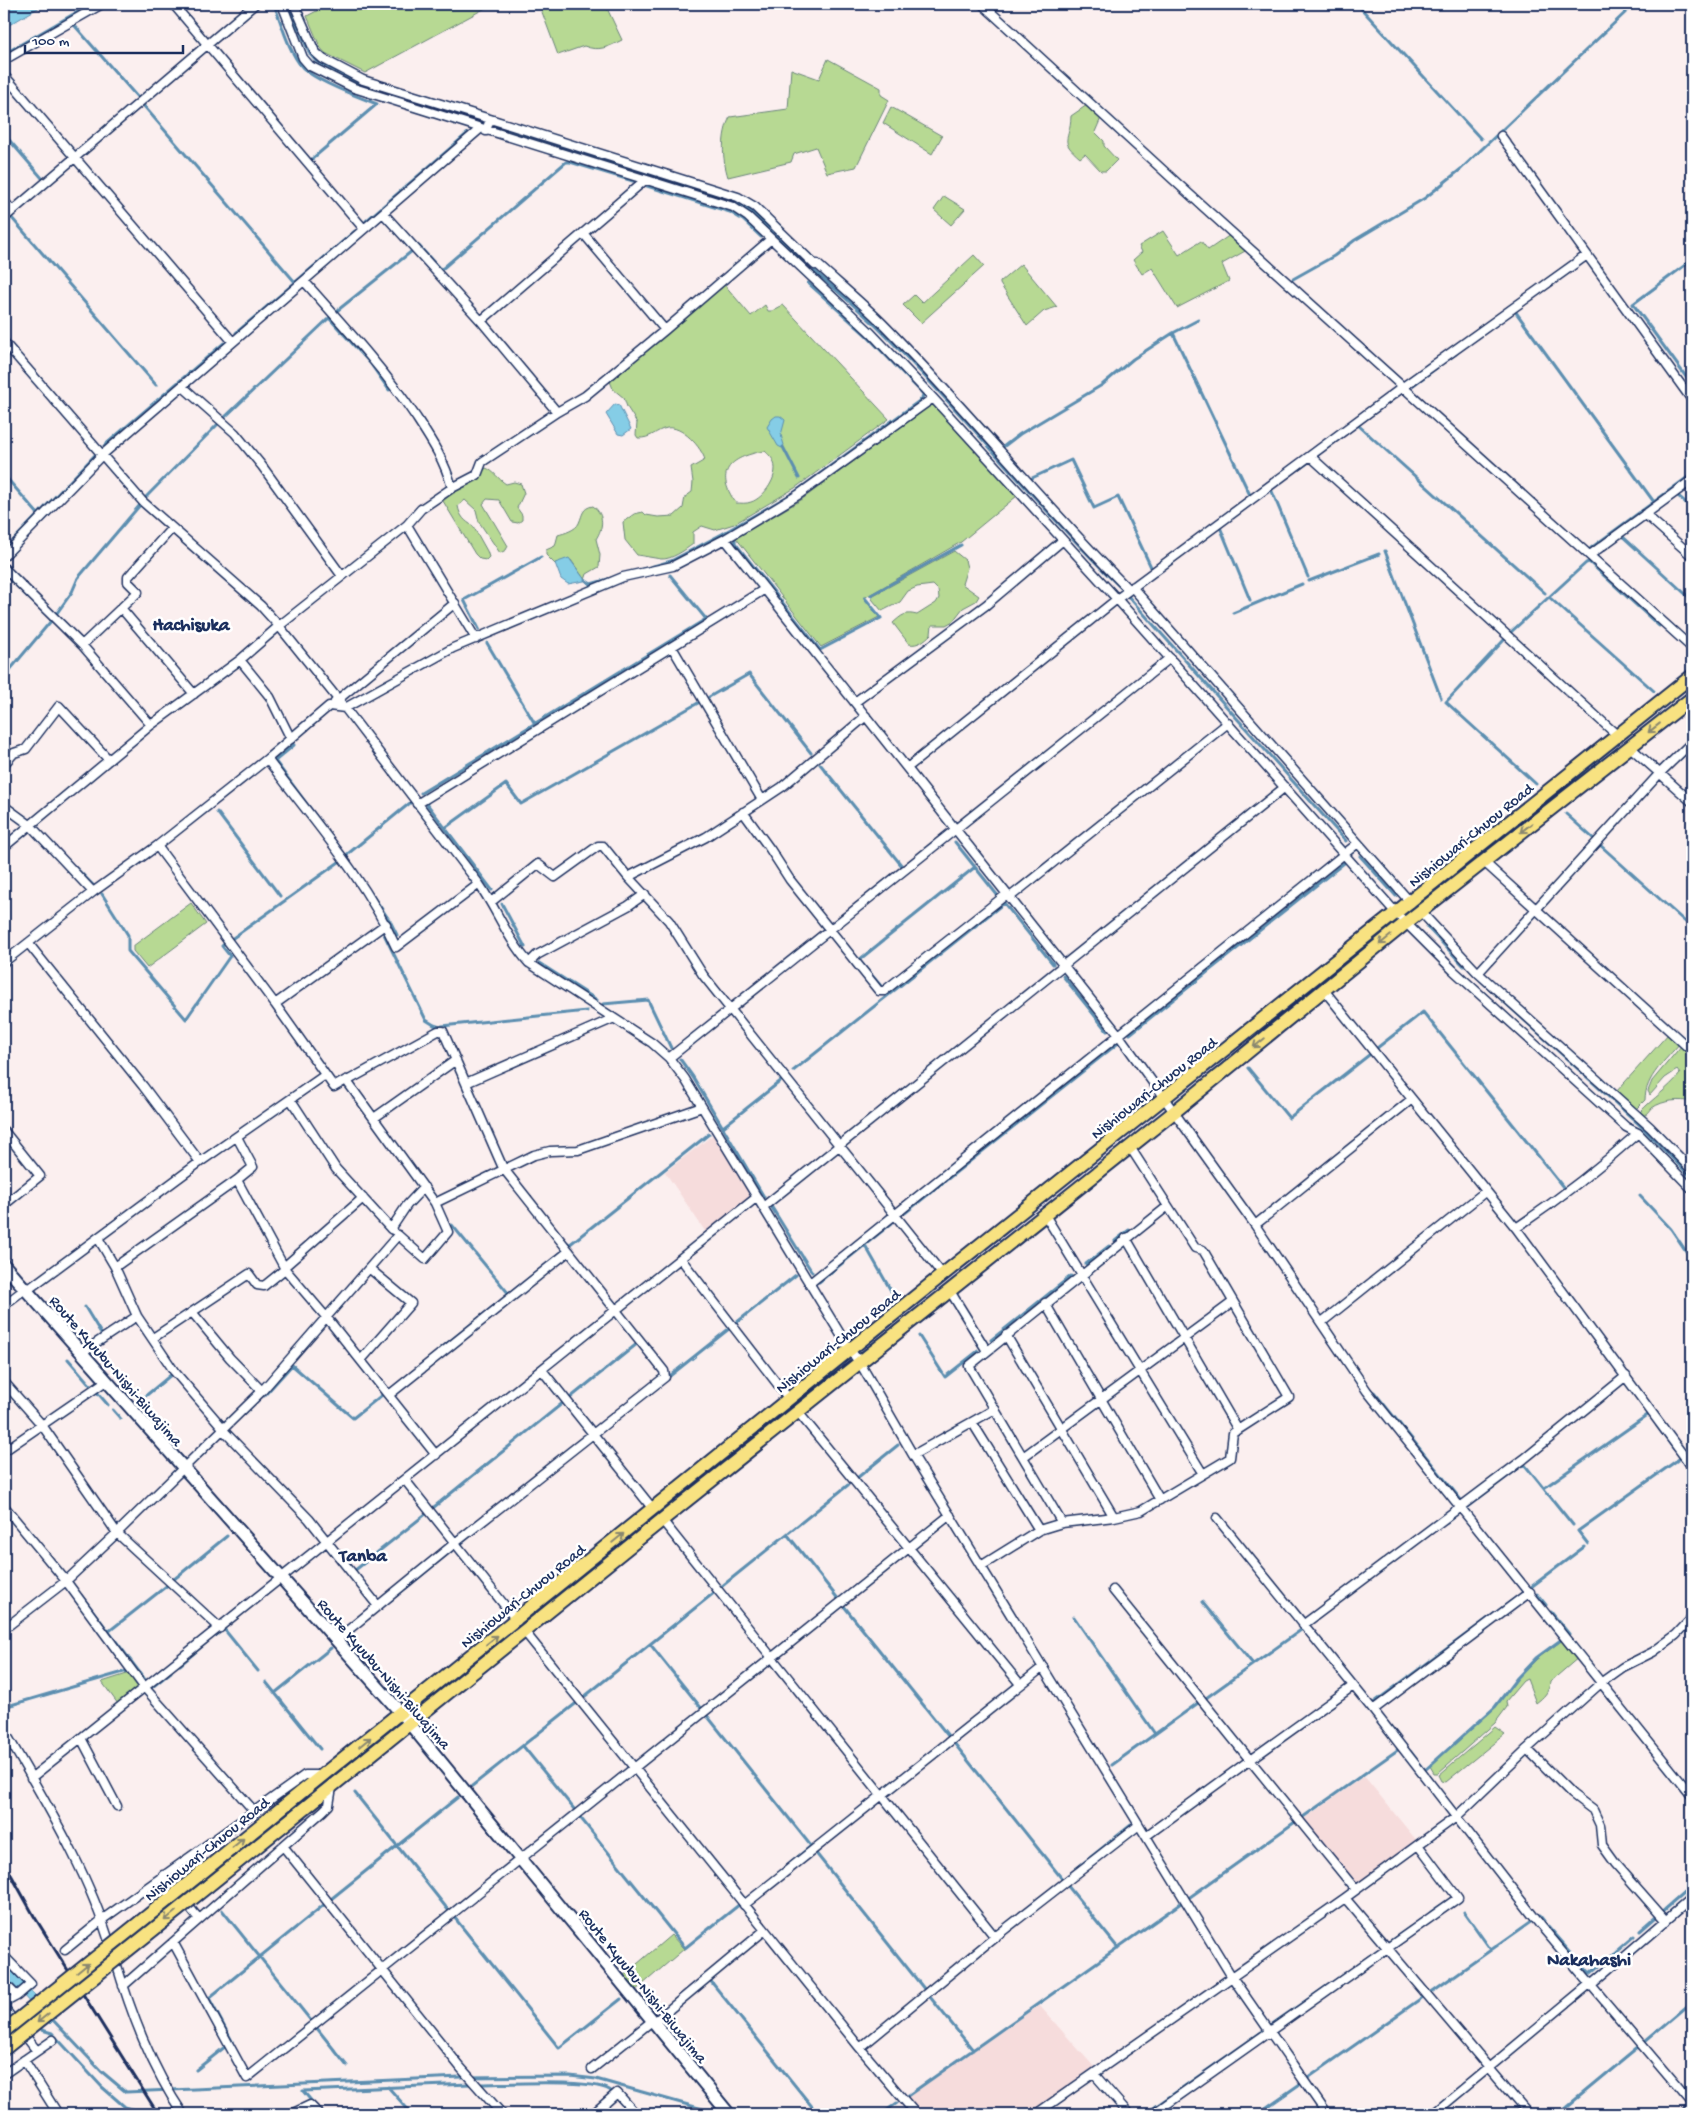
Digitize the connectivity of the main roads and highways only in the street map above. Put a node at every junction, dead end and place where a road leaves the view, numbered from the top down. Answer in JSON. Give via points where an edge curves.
{"nodes":[{"id":1,"x":1692,"y":676,"type":"edge"},
{"id":2,"x":1692,"y":698,"type":"edge"},
{"id":3,"x":1402,"y":918,"type":"junction"},
{"id":4,"x":4,"y":1265,"type":"edge"},
{"id":5,"x":520,"y":1626,"type":"junction"},
{"id":6,"x":401,"y":1713,"type":"junction"},
{"id":7,"x":410,"y":1723,"type":"junction"},
{"id":8,"x":4,"y":2031,"type":"edge"},
{"id":9,"x":4,"y":2050,"type":"edge"},
{"id":10,"x":729,"y":2114,"type":"edge"}],
"edges":[{"from":1,"to":3,"type":"main road","name":"Nishiowari-Chuou Road","via":[[1411,903]]},
{"from":2,"to":3,"type":"main road","name":"Nishiowari-Chuou Road","one_way":true,"via":[[1421,912]]},
{"from":5,"to":3,"type":"main road","name":"Nishiowari-Chuou Road","one_way":true,"via":[[653,1509],[943,1275],[1165,1098]]},
{"from":3,"to":5,"type":"main road","name":"Nishiowari-Chuou Road","one_way":true,"via":[[1324,990],[1174,1112],[662,1520]]},
{"from":4,"to":6,"type":"main road","name":"Route Kyuubu-Nishi-Biwajima"},
{"from":6,"to":5,"type":"main road","name":"Nishiowari-Chuou Road","one_way":true},
{"from":5,"to":7,"type":"main road","name":"Nishiowari-Chuou Road"},
{"from":6,"to":7,"type":"main road","name":"Route Kyuubu-Nishi-Biwajima"},
{"from":8,"to":6,"type":"main road","name":"Nishiowari-Chuou Road","one_way":true,"bridge":true},
{"from":7,"to":9,"type":"main road","name":"Nishiowari-Chuou Road","one_way":true,"bridge":true},
{"from":7,"to":10,"type":"main road","name":"Route Kyuubu-Nishi-Biwajima"}]}
